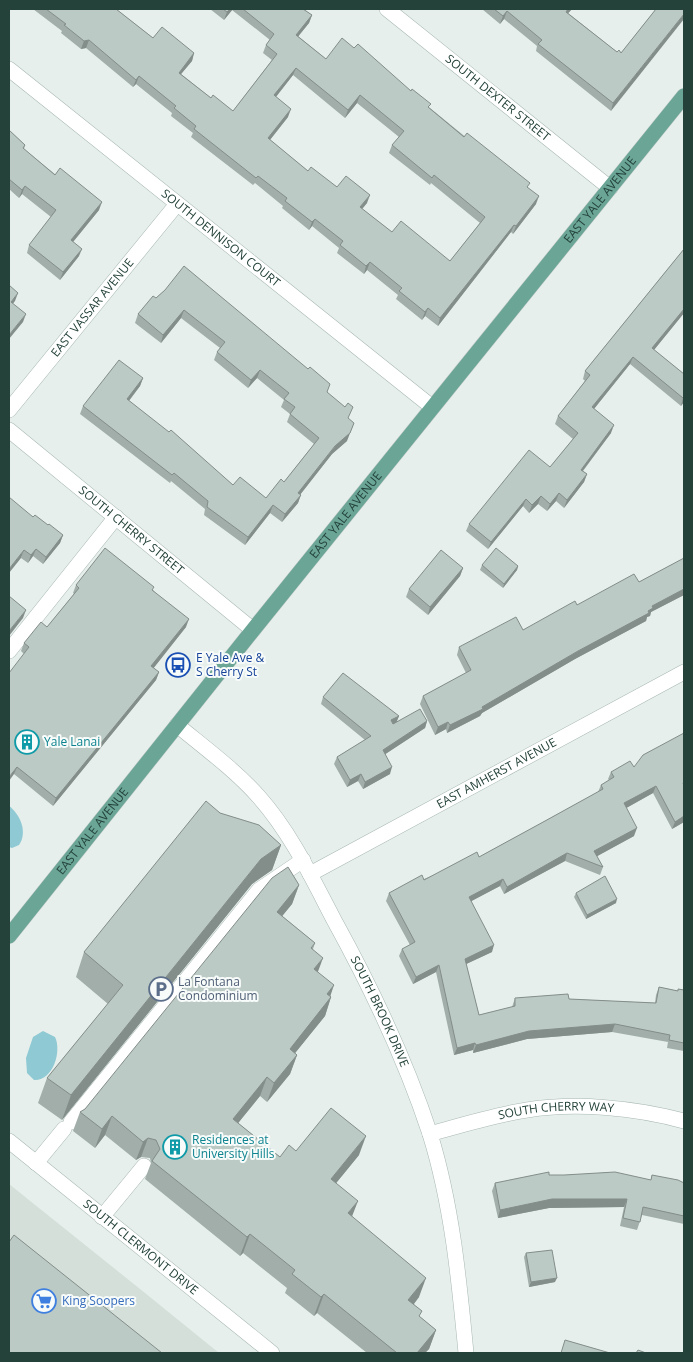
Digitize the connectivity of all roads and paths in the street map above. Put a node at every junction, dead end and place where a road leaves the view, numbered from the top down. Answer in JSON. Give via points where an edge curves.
{"nodes":[{"id":1,"x":387,"y":9,"type":"edge"},
{"id":2,"x":9,"y":69,"type":"edge"},
{"id":3,"x":684,"y":96,"type":"edge"},
{"id":4,"x":610,"y":188,"type":"junction"},
{"id":5,"x":176,"y":204,"type":"junction"},
{"id":6,"x":432,"y":407,"type":"junction"},
{"id":7,"x":9,"y":410,"type":"edge"},
{"id":8,"x":9,"y":430,"type":"edge"},
{"id":9,"x":116,"y":517,"type":"junction"},
{"id":10,"x":253,"y":630,"type":"junction"},
{"id":11,"x":9,"y":651,"type":"edge"},
{"id":12,"x":684,"y":672,"type":"edge"},
{"id":13,"x":177,"y":725,"type":"junction"},
{"id":14,"x":302,"y":860,"type":"junction"},
{"id":15,"x":310,"y":874,"type":"junction"},
{"id":16,"x":9,"y":936,"type":"edge"},
{"id":17,"x":684,"y":1121,"type":"edge"},
{"id":18,"x":430,"y":1134,"type":"junction"},
{"id":19,"x":9,"y":1141,"type":"edge"},
{"id":20,"x":36,"y":1163,"type":"junction"},
{"id":21,"x":144,"y":1166,"type":"edge"},
{"id":22,"x":102,"y":1217,"type":"junction"},
{"id":23,"x":272,"y":1353,"type":"edge"},
{"id":24,"x":466,"y":1353,"type":"edge"}],
"edges":[{"from":1,"to":4,"type":"street","name":"SOUTH DEXTER STREET"},
{"from":2,"to":5,"type":"street","name":"SOUTH DENNISON COURT"},
{"from":3,"to":4,"type":"main road","name":"EAST YALE AVENUE"},
{"from":4,"to":6,"type":"main road","name":"EAST YALE AVENUE"},
{"from":5,"to":6,"type":"street","name":"SOUTH DENNISON COURT"},
{"from":5,"to":7,"type":"street","name":"EAST VASSAR AVENUE"},
{"from":6,"to":10,"type":"main road","name":"EAST YALE AVENUE"},
{"from":8,"to":9,"type":"street","name":"SOUTH CHERRY STREET"},
{"from":9,"to":10,"type":"street","name":"SOUTH CHERRY STREET"},
{"from":9,"to":11,"type":"street"},
{"from":10,"to":13,"type":"main road","name":"EAST YALE AVENUE"},
{"from":12,"to":15,"type":"street","name":"EAST AMHERST AVENUE"},
{"from":13,"to":14,"type":"street","name":"SOUTH BROOK DRIVE","via":[[227,766],[259,798]]},
{"from":13,"to":16,"type":"main road","name":"EAST YALE AVENUE"},
{"from":14,"to":15,"type":"street","name":"SOUTH BROOK DRIVE"},
{"from":14,"to":20,"type":"street","via":[[259,890]]},
{"from":15,"to":18,"type":"street","name":"SOUTH BROOK DRIVE","via":[[380,1007]]},
{"from":17,"to":18,"type":"street","name":"SOUTH CHERRY WAY","via":[[617,1109],[570,1107],[528,1110]]},
{"from":18,"to":24,"type":"street","name":"SOUTH BROOK DRIVE","via":[[455,1245]]},
{"from":19,"to":20,"type":"street","name":"SOUTH CLERMONT DRIVE"},
{"from":20,"to":22,"type":"street","name":"SOUTH CLERMONT DRIVE"},
{"from":21,"to":22,"type":"street"},
{"from":22,"to":23,"type":"street","name":"SOUTH CLERMONT DRIVE"}]}
